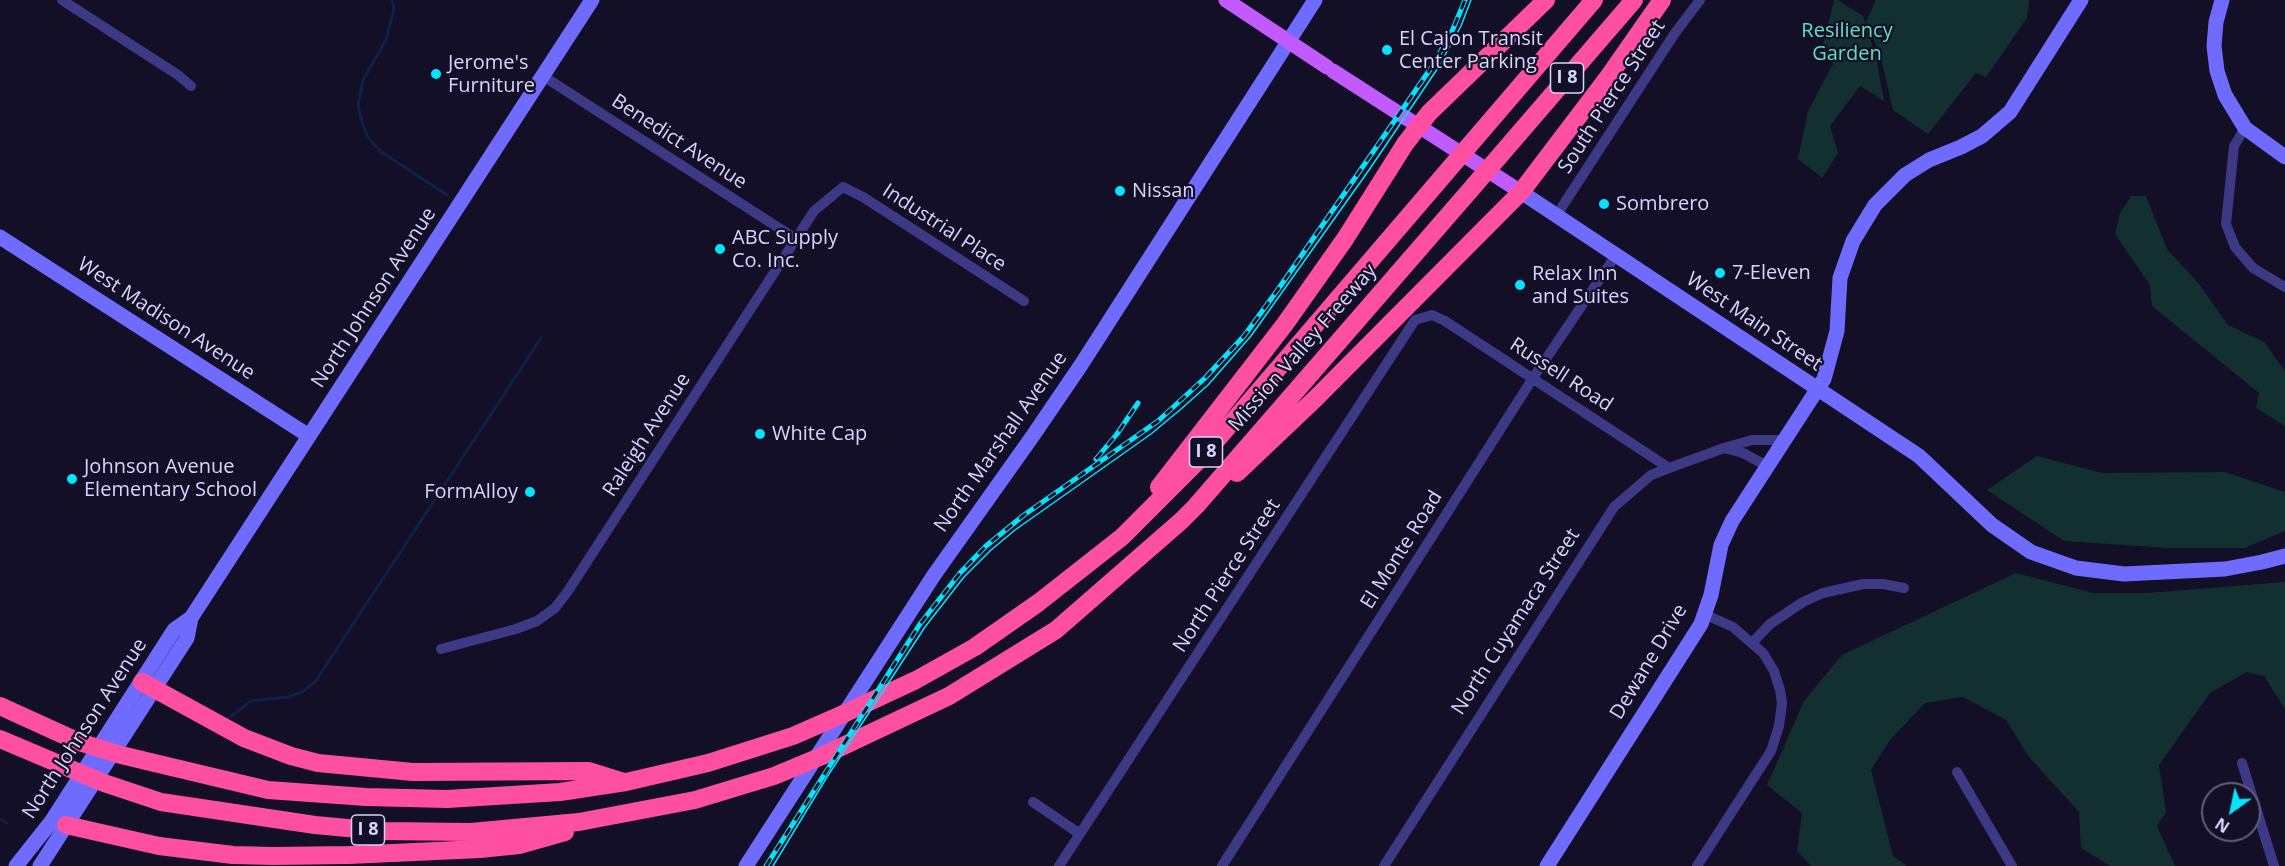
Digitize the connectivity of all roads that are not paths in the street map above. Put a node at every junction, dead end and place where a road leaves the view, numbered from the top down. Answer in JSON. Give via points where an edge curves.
{"nodes":[{"id":1,"x":62,"y":0,"type":"edge"},
{"id":2,"x":592,"y":0,"type":"edge"},
{"id":3,"x":1226,"y":0,"type":"edge"},
{"id":4,"x":1315,"y":0,"type":"edge"},
{"id":5,"x":1546,"y":0,"type":"edge"},
{"id":6,"x":1594,"y":0,"type":"edge"},
{"id":7,"x":1634,"y":0,"type":"edge"},
{"id":8,"x":1662,"y":0,"type":"edge"},
{"id":9,"x":1700,"y":0,"type":"edge"},
{"id":10,"x":2081,"y":0,"type":"edge"},
{"id":11,"x":2222,"y":0,"type":"edge"},
{"id":12,"x":1288,"y":41,"type":"junction"},
{"id":13,"x":543,"y":76,"type":"junction"},
{"id":14,"x":191,"y":86,"type":"dead end"},
{"id":15,"x":1420,"y":126,"type":"junction"},
{"id":16,"x":2245,"y":128,"type":"junction"},
{"id":17,"x":2285,"y":157,"type":"edge"},
{"id":18,"x":843,"y":186,"type":"joint"},
{"id":19,"x":1521,"y":192,"type":"junction"},
{"id":20,"x":1556,"y":216,"type":"junction"},
{"id":21,"x":0,"y":237,"type":"edge"},
{"id":22,"x":796,"y":239,"type":"junction"},
{"id":23,"x":1616,"y":255,"type":"junction"},
{"id":24,"x":2285,"y":287,"type":"edge"},
{"id":25,"x":1024,"y":302,"type":"dead end"},
{"id":26,"x":1432,"y":315,"type":"joint"},
{"id":27,"x":1533,"y":378,"type":"junction"},
{"id":28,"x":1818,"y":390,"type":"junction"},
{"id":29,"x":309,"y":436,"type":"junction"},
{"id":30,"x":1784,"y":440,"type":"junction"},
{"id":31,"x":1724,"y":448,"type":"junction"},
{"id":32,"x":1767,"y":466,"type":"junction"},
{"id":33,"x":1670,"y":468,"type":"junction"},
{"id":34,"x":1196,"y":506,"type":"junction"},
{"id":35,"x":1122,"y":537,"type":"junction"},
{"id":36,"x":2285,"y":556,"type":"edge"},
{"id":37,"x":1904,"y":588,"type":"dead end"},
{"id":38,"x":1704,"y":614,"type":"junction"},
{"id":39,"x":1753,"y":642,"type":"junction"},
{"id":40,"x":441,"y":649,"type":"dead end"},
{"id":41,"x":148,"y":686,"type":"junction"},
{"id":42,"x":0,"y":706,"type":"edge"},
{"id":43,"x":0,"y":739,"type":"edge"},
{"id":44,"x":2241,"y":763,"type":"dead end"},
{"id":45,"x":1957,"y":772,"type":"dead end"},
{"id":46,"x":626,"y":782,"type":"junction"},
{"id":47,"x":1033,"y":802,"type":"dead end"},
{"id":48,"x":636,"y":812,"type":"junction"},
{"id":49,"x":66,"y":825,"type":"junction"},
{"id":50,"x":1080,"y":834,"type":"junction"},
{"id":51,"x":16,"y":866,"type":"edge"},
{"id":52,"x":40,"y":866,"type":"edge"},
{"id":53,"x":746,"y":866,"type":"edge"},
{"id":54,"x":1059,"y":866,"type":"edge"},
{"id":55,"x":1222,"y":866,"type":"edge"},
{"id":56,"x":1384,"y":866,"type":"edge"},
{"id":57,"x":1546,"y":866,"type":"edge"},
{"id":58,"x":1697,"y":866,"type":"edge"},
{"id":59,"x":2012,"y":866,"type":"edge"},
{"id":60,"x":2274,"y":866,"type":"edge"}],
"edges":[{"from":1,"to":14,"type":"street"},
{"from":2,"to":13,"type":"main road","name":"North Johnson Avenue"},
{"from":3,"to":12,"type":"main road","name":"West Main Street"},
{"from":4,"to":12,"type":"main road","name":"North Marshall Avenue"},
{"from":5,"to":15,"type":"highway"},
{"from":6,"to":35,"type":"highway","name":"Mission Valley Freeway","number":"I 8","via":[[1203,456]]},
{"from":7,"to":34,"type":"highway","name":"Mission Valley Freeway","number":"I 8"},
{"from":8,"to":19,"type":"highway","via":[[1610,76]]},
{"from":9,"to":20,"type":"street","name":"South Pierce Street"},
{"from":10,"to":28,"type":"main road","via":[[2010,112],[1982,136],[1905,175],[1875,206],[1853,241],[1840,278],[1837,331]]},
{"from":11,"to":16,"type":"main road","via":[[2214,34],[2217,71],[2225,95]]},
{"from":12,"to":15,"type":"main road","name":"West Main Street"},
{"from":12,"to":53,"type":"main road","name":"North Marshall Avenue","via":[[1081,365],[934,575]]},
{"from":13,"to":22,"type":"street","name":"Benedict Avenue"},
{"from":13,"to":29,"type":"main road","name":"North Johnson Avenue"},
{"from":15,"to":19,"type":"main road","name":"West Main Street"},
{"from":15,"to":35,"type":"highway","via":[[1285,324]]},
{"from":16,"to":17,"type":"main road"},
{"from":16,"to":24,"type":"street","via":[[2234,146],[2226,224],[2235,248],[2253,268]]},
{"from":18,"to":22,"type":"street","name":"Raleigh Avenue","via":[[814,212]]},
{"from":18,"to":25,"type":"street","name":"Industrial Place"},
{"from":19,"to":20,"type":"main road","name":"West Main Street"},
{"from":19,"to":34,"type":"highway","via":[[1256,457]]},
{"from":20,"to":23,"type":"main road","name":"West Main Street"},
{"from":21,"to":29,"type":"main road","name":"West Madison Avenue"},
{"from":22,"to":40,"type":"street","name":"Raleigh Avenue","via":[[555,608],[516,629]]},
{"from":23,"to":27,"type":"street","name":"El Monte Road"},
{"from":23,"to":28,"type":"main road","name":"West Main Street"},
{"from":26,"to":27,"type":"street","name":"Russell Road"},
{"from":26,"to":50,"type":"street","name":"North Pierce Street","via":[[1415,320]]},
{"from":27,"to":33,"type":"street","name":"Russell Road"},
{"from":27,"to":55,"type":"street","name":"El Monte Road"},
{"from":28,"to":30,"type":"main road"},
{"from":28,"to":36,"type":"main road","name":"West Main Street","via":[[1919,456],[2004,535],[2053,561],[2092,572],[2124,574],[2225,569]]},
{"from":29,"to":41,"type":"main road","name":"North Johnson Avenue","via":[[191,618],[187,638]]},
{"from":30,"to":31,"type":"street","name":"North Cuyamaca Street","via":[[1752,440]]},
{"from":30,"to":32,"type":"main road","name":"Dewane Drive"},
{"from":31,"to":32,"type":"street"},
{"from":31,"to":33,"type":"street","name":"North Cuyamaca Street"},
{"from":32,"to":38,"type":"main road","name":"Dewane Drive","via":[[1721,545]]},
{"from":33,"to":56,"type":"street","name":"North Cuyamaca Street","via":[[1650,475],[1614,507]]},
{"from":34,"to":48,"type":"highway","name":"Mission Valley Freeway","number":"I 8","via":[[1056,630],[949,696],[774,776],[695,800]]},
{"from":35,"to":46,"type":"highway","name":"Mission Valley Freeway","number":"I 8","via":[[975,647],[916,680],[793,736],[708,763]]},
{"from":37,"to":39,"type":"street","via":[[1863,584],[1823,593],[1770,624]]},
{"from":38,"to":39,"type":"street","via":[[1733,627]]},
{"from":38,"to":57,"type":"main road","name":"Dewane Drive"},
{"from":39,"to":58,"type":"street","via":[[1763,653],[1780,690],[1779,726],[1771,751]]},
{"from":41,"to":46,"type":"highway","via":[[244,738],[318,763],[413,772],[589,771]]},
{"from":41,"to":49,"type":"main road","name":"North Johnson Avenue"},
{"from":41,"to":51,"type":"main road","name":"North Johnson Avenue"},
{"from":42,"to":46,"type":"highway","name":"Mission Valley Freeway","number":"I 8","via":[[79,742],[268,790],[447,799],[560,792]]},
{"from":43,"to":48,"type":"highway","name":"Mission Valley Freeway","number":"I 8","via":[[104,783],[162,802],[315,825],[380,831],[471,832],[579,822]]},
{"from":44,"to":60,"type":"street"},
{"from":45,"to":59,"type":"street"},
{"from":47,"to":50,"type":"street"},
{"from":48,"to":49,"type":"highway","via":[[519,845],[349,855],[200,852]]},
{"from":49,"to":52,"type":"main road","name":"North Johnson Avenue"},
{"from":50,"to":54,"type":"street","name":"North Pierce Street"}]}
